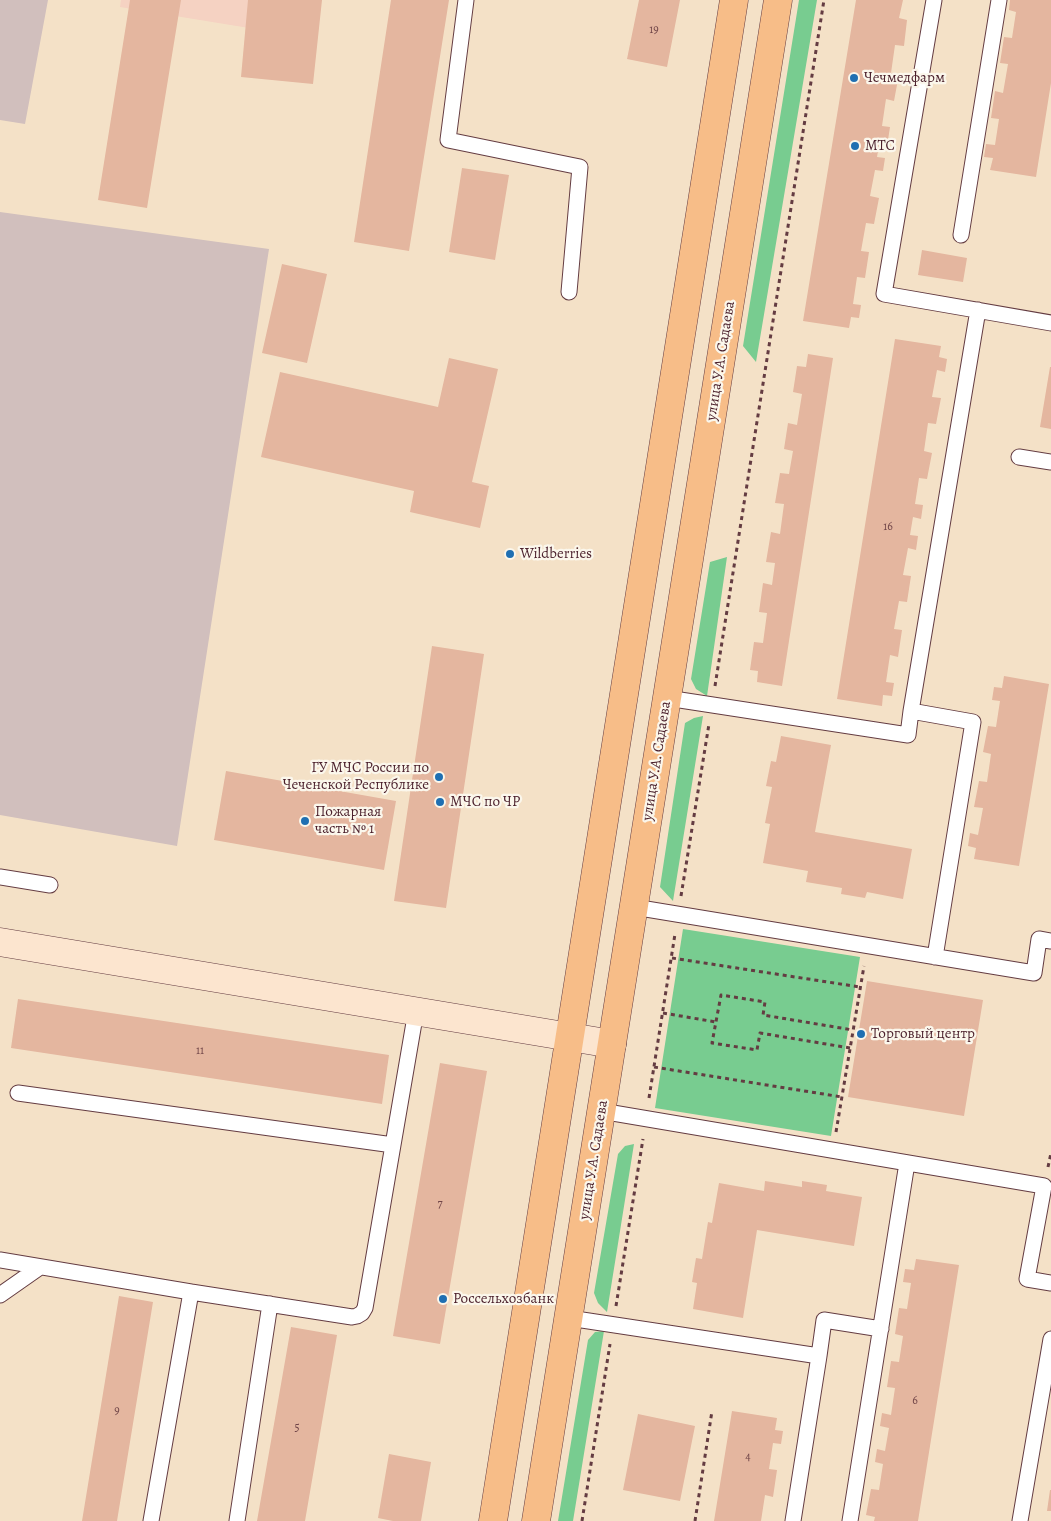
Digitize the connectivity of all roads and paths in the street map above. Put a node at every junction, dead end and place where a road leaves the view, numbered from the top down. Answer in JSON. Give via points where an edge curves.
{"nodes":[{"id":1,"x":466,"y":0,"type":"edge"},
{"id":2,"x":734,"y":0,"type":"edge"},
{"id":3,"x":778,"y":0,"type":"edge"},
{"id":4,"x":824,"y":0,"type":"edge"},
{"id":5,"x":934,"y":0,"type":"edge"},
{"id":6,"x":999,"y":0,"type":"edge"},
{"id":7,"x":961,"y":235,"type":"dead end"},
{"id":8,"x":569,"y":292,"type":"dead end"},
{"id":9,"x":978,"y":310,"type":"junction"},
{"id":10,"x":1051,"y":322,"type":"edge"},
{"id":11,"x":1019,"y":457,"type":"dead end"},
{"id":12,"x":1051,"y":462,"type":"edge"},
{"id":13,"x":667,"y":698,"type":"junction"},
{"id":14,"x":712,"y":705,"type":"junction"},
{"id":15,"x":911,"y":711,"type":"junction"},
{"id":16,"x":0,"y":877,"type":"edge"},
{"id":17,"x":50,"y":885,"type":"dead end"},
{"id":18,"x":634,"y":907,"type":"junction"},
{"id":19,"x":678,"y":914,"type":"junction"},
{"id":20,"x":1051,"y":941,"type":"edge"},
{"id":21,"x":0,"y":942,"type":"edge"},
{"id":22,"x":867,"y":945,"type":"junction"},
{"id":23,"x":935,"y":957,"type":"junction"},
{"id":24,"x":672,"y":958,"type":"junction"},
{"id":25,"x":860,"y":987,"type":"junction"},
{"id":26,"x":416,"y":1011,"type":"junction"},
{"id":27,"x":663,"y":1013,"type":"junction"},
{"id":28,"x":716,"y":1022,"type":"junction"},
{"id":29,"x":853,"y":1030,"type":"junction"},
{"id":30,"x":569,"y":1037,"type":"junction"},
{"id":31,"x":612,"y":1044,"type":"junction"},
{"id":32,"x":850,"y":1048,"type":"junction"},
{"id":33,"x":654,"y":1067,"type":"junction"},
{"id":34,"x":18,"y":1093,"type":"dead end"},
{"id":35,"x":842,"y":1097,"type":"junction"},
{"id":36,"x":601,"y":1111,"type":"junction"},
{"id":37,"x":646,"y":1119,"type":"junction"},
{"id":38,"x":393,"y":1145,"type":"junction"},
{"id":39,"x":833,"y":1150,"type":"junction"},
{"id":40,"x":907,"y":1163,"type":"junction"},
{"id":41,"x":0,"y":1260,"type":"edge"},
{"id":42,"x":40,"y":1267,"type":"junction"},
{"id":43,"x":1051,"y":1283,"type":"edge"},
{"id":44,"x":191,"y":1292,"type":"junction"},
{"id":45,"x":0,"y":1295,"type":"edge"},
{"id":46,"x":270,"y":1304,"type":"junction"},
{"id":47,"x":569,"y":1318,"type":"junction"},
{"id":48,"x":613,"y":1325,"type":"junction"},
{"id":49,"x":881,"y":1329,"type":"junction"},
{"id":50,"x":1051,"y":1339,"type":"edge"},
{"id":51,"x":819,"y":1356,"type":"junction"},
{"id":52,"x":712,"y":1411,"type":"dead end"},
{"id":53,"x":151,"y":1521,"type":"edge"},
{"id":54,"x":237,"y":1521,"type":"edge"},
{"id":55,"x":493,"y":1521,"type":"edge"},
{"id":56,"x":536,"y":1521,"type":"edge"},
{"id":57,"x":582,"y":1521,"type":"edge"},
{"id":58,"x":695,"y":1521,"type":"edge"},
{"id":59,"x":793,"y":1521,"type":"edge"},
{"id":60,"x":850,"y":1521,"type":"edge"},
{"id":61,"x":1020,"y":1521,"type":"edge"}],
"edges":[{"from":1,"to":8,"type":"lane","via":[[448,140],[580,167]]},
{"from":2,"to":30,"type":"main road"},
{"from":3,"to":13,"type":"main road","name":"улица У.А. Садаева"},
{"from":4,"to":14,"type":"path"},
{"from":5,"to":9,"type":"lane","via":[[884,294]]},
{"from":6,"to":7,"type":"lane"},
{"from":9,"to":10,"type":"lane"},
{"from":9,"to":15,"type":"lane"},
{"from":11,"to":12,"type":"lane"},
{"from":13,"to":14,"type":"lane"},
{"from":13,"to":18,"type":"main road","name":"улица У.А. Садаева"},
{"from":14,"to":15,"type":"lane","via":[[908,735]]},
{"from":14,"to":19,"type":"path"},
{"from":15,"to":23,"type":"lane","via":[[973,722]]},
{"from":16,"to":17,"type":"lane"},
{"from":18,"to":19,"type":"lane"},
{"from":18,"to":31,"type":"main road","name":"улица У.А. Садаева"},
{"from":19,"to":22,"type":"lane"},
{"from":19,"to":24,"type":"path"},
{"from":20,"to":23,"type":"lane","via":[[1039,939],[1034,973]]},
{"from":21,"to":26,"type":"street"},
{"from":22,"to":23,"type":"lane"},
{"from":22,"to":25,"type":"path"},
{"from":24,"to":25,"type":"path"},
{"from":24,"to":27,"type":"path"},
{"from":25,"to":29,"type":"path"},
{"from":26,"to":30,"type":"street"},
{"from":26,"to":38,"type":"lane"},
{"from":27,"to":28,"type":"path"},
{"from":27,"to":33,"type":"path"},
{"from":28,"to":29,"type":"path","via":[[720,995],[765,1002],[763,1015]]},
{"from":28,"to":32,"type":"path","via":[[712,1043],[757,1050],[760,1033]]},
{"from":29,"to":32,"type":"path"},
{"from":30,"to":31,"type":"street"},
{"from":30,"to":55,"type":"main road"},
{"from":31,"to":36,"type":"main road","name":"улица У.А. Садаева"},
{"from":32,"to":35,"type":"path"},
{"from":33,"to":35,"type":"path"},
{"from":33,"to":37,"type":"path"},
{"from":34,"to":38,"type":"lane"},
{"from":35,"to":39,"type":"path"},
{"from":36,"to":37,"type":"lane"},
{"from":36,"to":47,"type":"main road","name":"улица У.А. Садаева"},
{"from":37,"to":39,"type":"lane"},
{"from":37,"to":48,"type":"path"},
{"from":38,"to":46,"type":"lane","via":[[362,1313],[352,1317]]},
{"from":39,"to":40,"type":"lane"},
{"from":40,"to":43,"type":"lane","via":[[1044,1186],[1027,1279]]},
{"from":40,"to":49,"type":"lane"},
{"from":41,"to":42,"type":"lane"},
{"from":42,"to":44,"type":"lane"},
{"from":42,"to":45,"type":"lane"},
{"from":44,"to":46,"type":"lane"},
{"from":44,"to":53,"type":"lane"},
{"from":46,"to":54,"type":"lane"},
{"from":47,"to":48,"type":"lane"},
{"from":47,"to":56,"type":"main road","name":"улица У.А. Садаева"},
{"from":48,"to":51,"type":"lane"},
{"from":48,"to":57,"type":"path"},
{"from":49,"to":51,"type":"lane","via":[[824,1320]]},
{"from":49,"to":60,"type":"lane"},
{"from":50,"to":61,"type":"lane"},
{"from":51,"to":59,"type":"lane"},
{"from":52,"to":58,"type":"path"}]}
